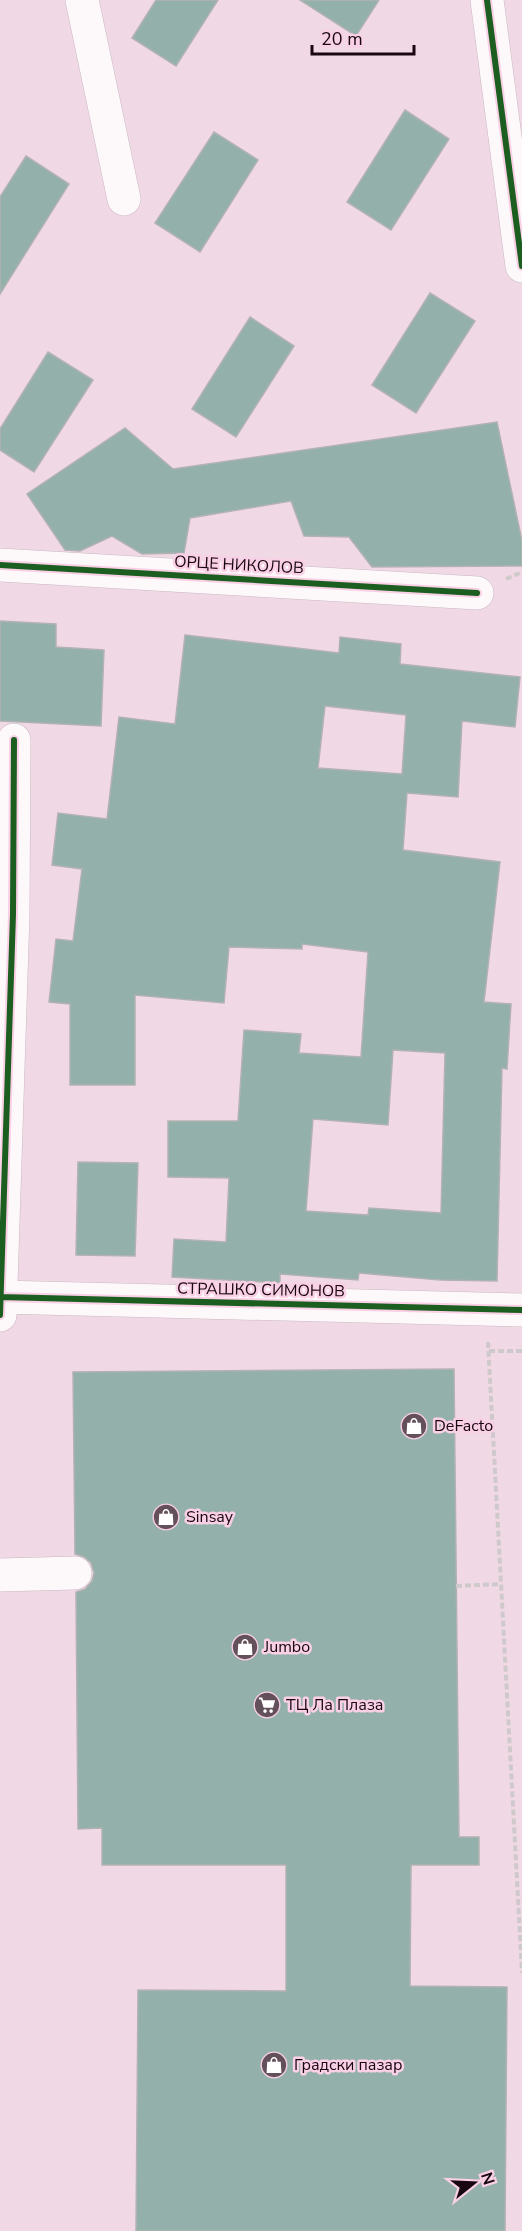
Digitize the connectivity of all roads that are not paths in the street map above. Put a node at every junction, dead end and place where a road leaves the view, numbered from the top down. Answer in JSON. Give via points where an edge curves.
{"nodes":[{"id":1,"x":82,"y":0,"type":"edge"},
{"id":2,"x":488,"y":0,"type":"edge"},
{"id":3,"x":124,"y":199,"type":"dead end"},
{"id":4,"x":522,"y":266,"type":"edge"},
{"id":5,"x":0,"y":565,"type":"edge"},
{"id":6,"x":477,"y":593,"type":"dead end"},
{"id":7,"x":14,"y":740,"type":"dead end"},
{"id":8,"x":7,"y":913,"type":"edge"},
{"id":9,"x":0,"y":1297,"type":"edge"},
{"id":10,"x":522,"y":1310,"type":"edge"},
{"id":11,"x":0,"y":1315,"type":"edge"},
{"id":12,"x":75,"y":1573,"type":"dead end"},
{"id":13,"x":0,"y":1575,"type":"edge"}],
"edges":[{"from":1,"to":3,"type":"street"},
{"from":2,"to":4,"type":"street"},
{"from":5,"to":6,"type":"street","name":"ОРЦЕ НИКОЛОВ"},
{"from":7,"to":8,"type":"street"},
{"from":8,"to":9,"type":"street"},
{"from":9,"to":10,"type":"street","name":"СТРАШКО СИМОНОВ"},
{"from":9,"to":11,"type":"street"},
{"from":12,"to":13,"type":"street"}]}
